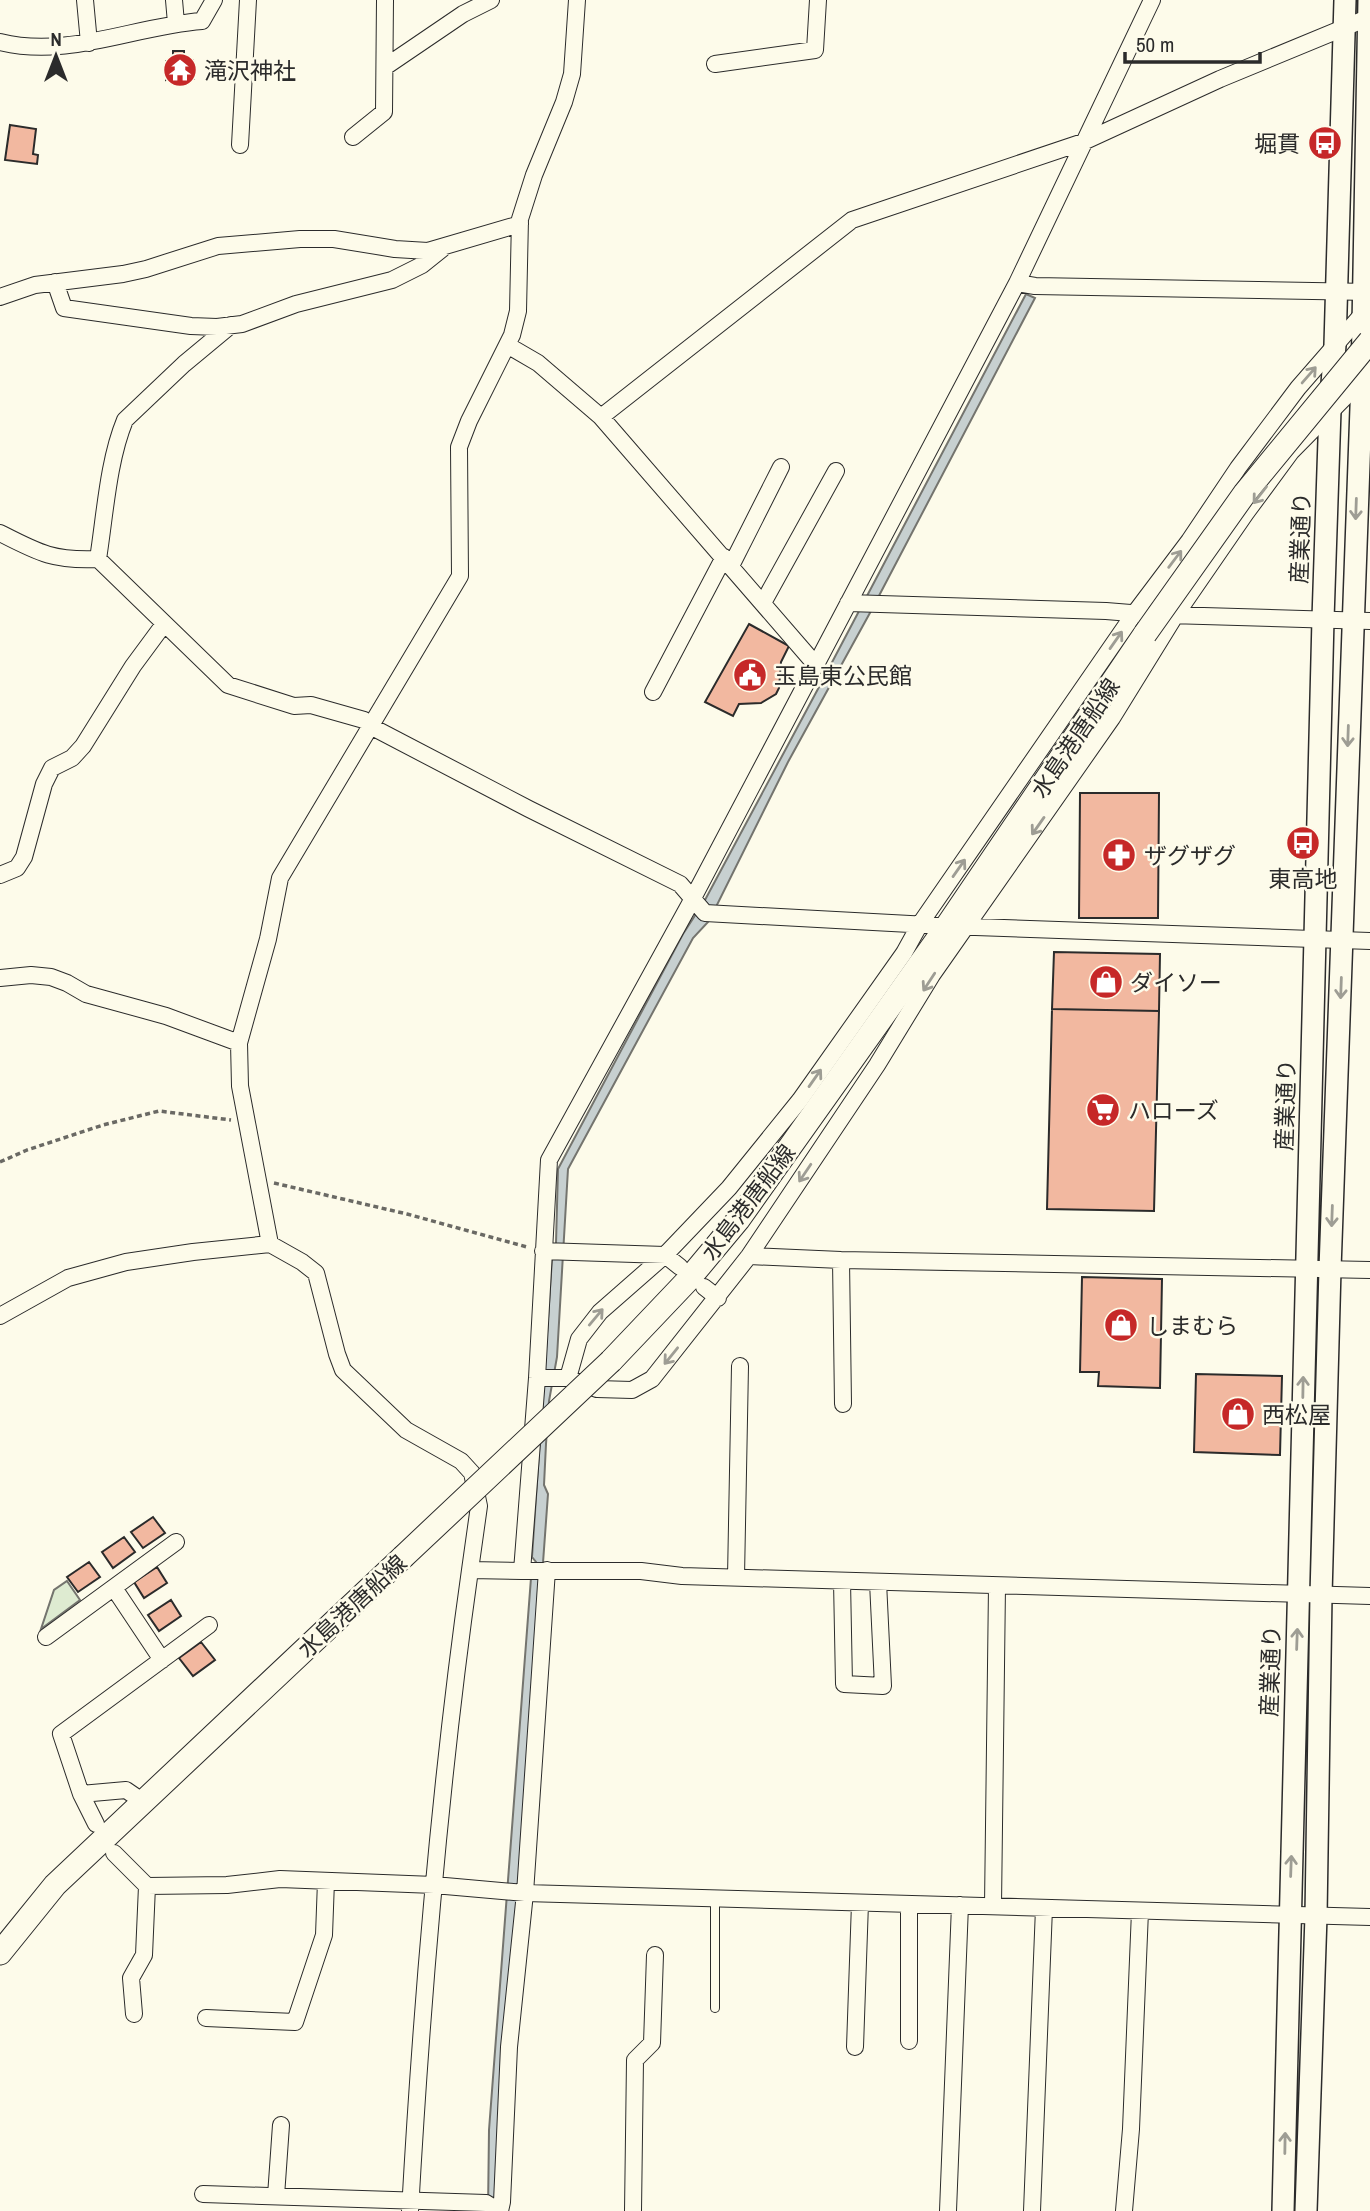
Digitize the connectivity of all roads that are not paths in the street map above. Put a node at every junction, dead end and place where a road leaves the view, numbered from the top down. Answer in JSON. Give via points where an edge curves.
{"nodes":[{"id":1,"x":85,"y":0,"type":"edge"},
{"id":2,"x":174,"y":0,"type":"edge"},
{"id":3,"x":214,"y":0,"type":"edge"},
{"id":4,"x":248,"y":0,"type":"edge"},
{"id":5,"x":385,"y":0,"type":"edge"},
{"id":6,"x":491,"y":0,"type":"edge"},
{"id":7,"x":577,"y":0,"type":"edge"},
{"id":8,"x":818,"y":0,"type":"edge"},
{"id":9,"x":1152,"y":0,"type":"edge"},
{"id":10,"x":1346,"y":0,"type":"edge"},
{"id":11,"x":1369,"y":12,"type":"edge"},
{"id":12,"x":176,"y":23,"type":"junction"},
{"id":13,"x":1345,"y":27,"type":"junction"},
{"id":14,"x":0,"y":42,"type":"edge"},
{"id":15,"x":89,"y":43,"type":"junction"},
{"id":16,"x":715,"y":64,"type":"dead end"},
{"id":17,"x":385,"y":67,"type":"junction"},
{"id":18,"x":353,"y":137,"type":"dead end"},
{"id":19,"x":1083,"y":142,"type":"junction"},
{"id":20,"x":240,"y":145,"type":"dead end"},
{"id":21,"x":520,"y":224,"type":"junction"},
{"id":22,"x":453,"y":243,"type":"junction"},
{"id":23,"x":55,"y":282,"type":"junction"},
{"id":24,"x":1017,"y":283,"type":"junction"},
{"id":25,"x":1336,"y":290,"type":"junction"},
{"id":26,"x":0,"y":297,"type":"edge"},
{"id":27,"x":1367,"y":300,"type":"edge"},
{"id":28,"x":231,"y":325,"type":"junction"},
{"id":29,"x":1370,"y":341,"type":"edge"},
{"id":30,"x":507,"y":345,"type":"junction"},
{"id":31,"x":1335,"y":345,"type":"junction"},
{"id":32,"x":1366,"y":375,"type":"edge"},
{"id":33,"x":1330,"y":410,"type":"junction"},
{"id":34,"x":601,"y":417,"type":"junction"},
{"id":35,"x":781,"y":467,"type":"dead end"},
{"id":36,"x":836,"y":471,"type":"dead end"},
{"id":37,"x":0,"y":533,"type":"edge"},
{"id":38,"x":98,"y":559,"type":"junction"},
{"id":39,"x":727,"y":562,"type":"junction"},
{"id":40,"x":763,"y":603,"type":"junction"},
{"id":41,"x":848,"y":603,"type":"junction"},
{"id":42,"x":1175,"y":616,"type":"junction"},
{"id":43,"x":1323,"y":619,"type":"junction"},
{"id":44,"x":1361,"y":620,"type":"edge"},
{"id":45,"x":164,"y":624,"type":"junction"},
{"id":46,"x":1140,"y":624,"type":"junction"},
{"id":47,"x":815,"y":664,"type":"junction"},
{"id":48,"x":653,"y":692,"type":"dead end"},
{"id":49,"x":372,"y":727,"type":"junction"},
{"id":50,"x":0,"y":875,"type":"edge"},
{"id":51,"x":692,"y":900,"type":"junction"},
{"id":52,"x":920,"y":924,"type":"junction"},
{"id":53,"x":957,"y":926,"type":"junction"},
{"id":54,"x":1317,"y":938,"type":"junction"},
{"id":55,"x":1342,"y":939,"type":"junction"},
{"id":56,"x":1370,"y":940,"type":"edge"},
{"id":57,"x":0,"y":978,"type":"edge"},
{"id":58,"x":239,"y":1043,"type":"junction"},
{"id":59,"x":270,"y":1244,"type":"junction"},
{"id":60,"x":543,"y":1251,"type":"junction"},
{"id":61,"x":665,"y":1255,"type":"junction"},
{"id":62,"x":749,"y":1256,"type":"junction"},
{"id":63,"x":841,"y":1260,"type":"junction"},
{"id":64,"x":680,"y":1267,"type":"dead end"},
{"id":65,"x":1306,"y":1269,"type":"junction"},
{"id":66,"x":1331,"y":1269,"type":"junction"},
{"id":67,"x":1370,"y":1270,"type":"edge"},
{"id":68,"x":704,"y":1287,"type":"dead end"},
{"id":69,"x":718,"y":1298,"type":"junction"},
{"id":70,"x":0,"y":1316,"type":"edge"},
{"id":71,"x":740,"y":1366,"type":"dead end"},
{"id":72,"x":537,"y":1378,"type":"junction"},
{"id":73,"x":568,"y":1378,"type":"junction"},
{"id":74,"x":843,"y":1404,"type":"dead end"},
{"id":75,"x":176,"y":1542,"type":"dead end"},
{"id":76,"x":470,"y":1570,"type":"junction"},
{"id":77,"x":547,"y":1570,"type":"junction"},
{"id":78,"x":522,"y":1571,"type":"junction"},
{"id":79,"x":736,"y":1577,"type":"junction"},
{"id":80,"x":842,"y":1581,"type":"junction"},
{"id":81,"x":878,"y":1582,"type":"junction"},
{"id":82,"x":997,"y":1586,"type":"junction"},
{"id":83,"x":114,"y":1588,"type":"junction"},
{"id":84,"x":1298,"y":1594,"type":"junction"},
{"id":85,"x":1321,"y":1595,"type":"junction"},
{"id":86,"x":1370,"y":1596,"type":"edge"},
{"id":87,"x":209,"y":1625,"type":"dead end"},
{"id":88,"x":46,"y":1637,"type":"dead end"},
{"id":89,"x":162,"y":1660,"type":"junction"},
{"id":90,"x":81,"y":1794,"type":"junction"},
{"id":91,"x":142,"y":1801,"type":"junction"},
{"id":92,"x":96,"y":1824,"type":"dead end"},
{"id":93,"x":114,"y":1853,"type":"dead end"},
{"id":94,"x":326,"y":1881,"type":"junction"},
{"id":95,"x":435,"y":1885,"type":"junction"},
{"id":96,"x":147,"y":1886,"type":"junction"},
{"id":97,"x":525,"y":1893,"type":"junction"},
{"id":98,"x":715,"y":1898,"type":"junction"},
{"id":99,"x":860,"y":1902,"type":"junction"},
{"id":100,"x":909,"y":1904,"type":"junction"},
{"id":101,"x":960,"y":1906,"type":"junction"},
{"id":102,"x":993,"y":1906,"type":"junction"},
{"id":103,"x":1044,"y":1908,"type":"junction"},
{"id":104,"x":1140,"y":1911,"type":"junction"},
{"id":105,"x":1290,"y":1915,"type":"junction"},
{"id":106,"x":1316,"y":1916,"type":"junction"},
{"id":107,"x":1370,"y":1917,"type":"edge"},
{"id":108,"x":0,"y":1953,"type":"edge"},
{"id":109,"x":655,"y":1955,"type":"dead end"},
{"id":110,"x":715,"y":2008,"type":"dead end"},
{"id":111,"x":134,"y":2014,"type":"dead end"},
{"id":112,"x":206,"y":2018,"type":"dead end"},
{"id":113,"x":909,"y":2041,"type":"dead end"},
{"id":114,"x":856,"y":2047,"type":"dead end"},
{"id":115,"x":281,"y":2125,"type":"dead end"},
{"id":116,"x":203,"y":2194,"type":"dead end"},
{"id":117,"x":276,"y":2196,"type":"junction"},
{"id":118,"x":410,"y":2205,"type":"edge"},
{"id":119,"x":499,"y":2211,"type":"edge"},
{"id":120,"x":633,"y":2211,"type":"edge"},
{"id":121,"x":948,"y":2211,"type":"edge"},
{"id":122,"x":1032,"y":2211,"type":"edge"},
{"id":123,"x":1124,"y":2211,"type":"edge"},
{"id":124,"x":1283,"y":2211,"type":"edge"},
{"id":125,"x":1306,"y":2211,"type":"edge"}],
"edges":[{"from":1,"to":15,"type":"street"},
{"from":2,"to":12,"type":"street"},
{"from":3,"to":12,"type":"street","via":[[202,21]]},
{"from":4,"to":20,"type":"street"},
{"from":5,"to":17,"type":"street"},
{"from":6,"to":17,"type":"street"},
{"from":7,"to":21,"type":"street","via":[[572,74]]},
{"from":8,"to":16,"type":"street","via":[[815,50]]},
{"from":9,"to":19,"type":"street"},
{"from":10,"to":13,"type":"street","name":"産業通り"},
{"from":11,"to":13,"type":"street"},
{"from":11,"to":27,"type":"street"},
{"from":12,"to":15,"type":"street"},
{"from":13,"to":19,"type":"street"},
{"from":13,"to":25,"type":"street","name":"産業通り"},
{"from":14,"to":15,"type":"street","via":[[20,47]]},
{"from":17,"to":18,"type":"street","via":[[384,112]]},
{"from":19,"to":24,"type":"street"},
{"from":19,"to":34,"type":"street","via":[[852,220]]},
{"from":21,"to":22,"type":"street"},
{"from":21,"to":30,"type":"street","via":[[518,311]]},
{"from":22,"to":23,"type":"street","via":[[428,251],[334,239],[257,242],[218,246],[123,274]]},
{"from":22,"to":28,"type":"street","via":[[392,280],[307,300]]},
{"from":23,"to":26,"type":"street"},
{"from":23,"to":28,"type":"street","via":[[64,308],[191,326]]},
{"from":24,"to":25,"type":"street"},
{"from":24,"to":41,"type":"street"},
{"from":25,"to":27,"type":"street"},
{"from":25,"to":31,"type":"street","name":"産業通り"},
{"from":27,"to":31,"type":"street"},
{"from":27,"to":32,"type":"street"},
{"from":28,"to":38,"type":"street","via":[[125,420]]},
{"from":29,"to":46,"type":"main road","name":"水島港唐船線","bridge":true},
{"from":30,"to":34,"type":"street","via":[[538,362]]},
{"from":30,"to":49,"type":"street","via":[[459,447],[460,576]]},
{"from":31,"to":33,"type":"street","name":"産業通り"},
{"from":46,"to":31,"type":"street","one_way":true,"via":[[1298,388]]},
{"from":32,"to":33,"type":"street"},
{"from":32,"to":44,"type":"street","one_way":true},
{"from":33,"to":42,"type":"street","one_way":true,"via":[[1291,452]]},
{"from":33,"to":43,"type":"street","name":"産業通り"},
{"from":34,"to":39,"type":"street"},
{"from":35,"to":39,"type":"street"},
{"from":36,"to":40,"type":"street"},
{"from":37,"to":38,"type":"street","via":[[62,560]]},
{"from":38,"to":45,"type":"street"},
{"from":39,"to":40,"type":"street"},
{"from":39,"to":48,"type":"street"},
{"from":40,"to":47,"type":"street"},
{"from":41,"to":46,"type":"street","via":[[1106,611]]},
{"from":41,"to":47,"type":"street"},
{"from":42,"to":43,"type":"street"},
{"from":42,"to":46,"type":"street"},
{"from":42,"to":53,"type":"street","one_way":true,"via":[[1112,718]]},
{"from":43,"to":44,"type":"street"},
{"from":43,"to":54,"type":"street","name":"産業通り"},
{"from":44,"to":55,"type":"street","one_way":true},
{"from":45,"to":49,"type":"street","via":[[228,685],[294,706],[311,705],[364,720]]},
{"from":45,"to":50,"type":"street","via":[[83,746],[52,768],[24,857],[17,868]]},
{"from":52,"to":46,"type":"street","one_way":true},
{"from":46,"to":53,"type":"main road","name":"水島港唐船線"},
{"from":47,"to":51,"type":"street"},
{"from":49,"to":51,"type":"street","via":[[680,884]]},
{"from":49,"to":58,"type":"street","via":[[280,878]]},
{"from":51,"to":52,"type":"street","via":[[705,914]]},
{"from":51,"to":60,"type":"street","via":[[549,1160]]},
{"from":52,"to":53,"type":"street"},
{"from":61,"to":52,"type":"street","one_way":true,"via":[[729,1188],[800,1100]]},
{"from":53,"to":54,"type":"street"},
{"from":53,"to":62,"type":"street","one_way":true,"via":[[877,1065]]},
{"from":53,"to":91,"type":"main road","name":"水島港唐船線","bridge":true,"via":[[738,1220],[688,1280],[611,1361]]},
{"from":54,"to":55,"type":"street"},
{"from":54,"to":65,"type":"street","name":"産業通り"},
{"from":55,"to":56,"type":"street"},
{"from":55,"to":66,"type":"street","one_way":true},
{"from":57,"to":58,"type":"street","via":[[51,978],[86,994]]},
{"from":58,"to":59,"type":"street","via":[[240,1086]]},
{"from":59,"to":70,"type":"street","via":[[126,1262],[68,1278]]},
{"from":59,"to":76,"type":"street","via":[[316,1273],[343,1370],[406,1430],[461,1461],[472,1473],[479,1506]]},
{"from":60,"to":61,"type":"street"},
{"from":60,"to":72,"type":"street"},
{"from":61,"to":64,"type":"street"},
{"from":73,"to":61,"type":"street","one_way":true,"via":[[579,1339],[600,1312]]},
{"from":62,"to":63,"type":"street"},
{"from":62,"to":69,"type":"street"},
{"from":63,"to":65,"type":"street"},
{"from":63,"to":74,"type":"street"},
{"from":65,"to":66,"type":"street"},
{"from":84,"to":65,"type":"street","name":"産業通り","one_way":true},
{"from":66,"to":67,"type":"street"},
{"from":66,"to":85,"type":"street"},
{"from":68,"to":69,"type":"street"},
{"from":69,"to":73,"type":"street","one_way":true,"via":[[652,1379],[642,1385],[632,1390],[597,1389]]},
{"from":71,"to":79,"type":"street"},
{"from":72,"to":73,"type":"street"},
{"from":72,"to":78,"type":"street"},
{"from":75,"to":83,"type":"street"},
{"from":76,"to":78,"type":"street"},
{"from":76,"to":95,"type":"street","via":[[453,1690]]},
{"from":77,"to":78,"type":"street"},
{"from":77,"to":79,"type":"street"},
{"from":77,"to":97,"type":"street"},
{"from":79,"to":80,"type":"street"},
{"from":80,"to":81,"type":"street"},
{"from":80,"to":81,"type":"street","via":[[844,1684],[883,1686]]},
{"from":81,"to":82,"type":"street"},
{"from":82,"to":84,"type":"street"},
{"from":82,"to":102,"type":"street"},
{"from":83,"to":88,"type":"street"},
{"from":83,"to":89,"type":"street"},
{"from":84,"to":85,"type":"street"},
{"from":105,"to":84,"type":"street","name":"産業通り","one_way":true},
{"from":85,"to":86,"type":"street"},
{"from":85,"to":106,"type":"street"},
{"from":87,"to":89,"type":"street"},
{"from":89,"to":90,"type":"street","via":[[61,1734]]},
{"from":90,"to":91,"type":"street","via":[[126,1790]]},
{"from":90,"to":92,"type":"street"},
{"from":91,"to":108,"type":"main road","name":"水島港唐船線","via":[[55,1885]]},
{"from":93,"to":96,"type":"street"},
{"from":94,"to":95,"type":"street"},
{"from":94,"to":96,"type":"street"},
{"from":94,"to":112,"type":"street","via":[[324,1935],[295,2022]]},
{"from":95,"to":97,"type":"street"},
{"from":95,"to":118,"type":"street"},
{"from":96,"to":111,"type":"street","via":[[144,1955],[131,1978]]},
{"from":97,"to":98,"type":"street"},
{"from":97,"to":119,"type":"street"},
{"from":98,"to":99,"type":"street"},
{"from":98,"to":110,"type":"lane"},
{"from":99,"to":100,"type":"street"},
{"from":99,"to":114,"type":"street"},
{"from":100,"to":101,"type":"street"},
{"from":100,"to":113,"type":"street"},
{"from":101,"to":102,"type":"street"},
{"from":101,"to":121,"type":"street"},
{"from":102,"to":103,"type":"street"},
{"from":103,"to":104,"type":"street"},
{"from":103,"to":122,"type":"street"},
{"from":104,"to":105,"type":"street"},
{"from":104,"to":123,"type":"street"},
{"from":105,"to":106,"type":"street"},
{"from":124,"to":105,"type":"street","name":"産業通り","one_way":true},
{"from":106,"to":107,"type":"street"},
{"from":106,"to":125,"type":"street"},
{"from":109,"to":120,"type":"street","via":[[652,2043],[635,2060]]},
{"from":115,"to":117,"type":"street"},
{"from":116,"to":117,"type":"street"},
{"from":117,"to":118,"type":"street"},
{"from":118,"to":119,"type":"street","via":[[486,2203]]}]}
